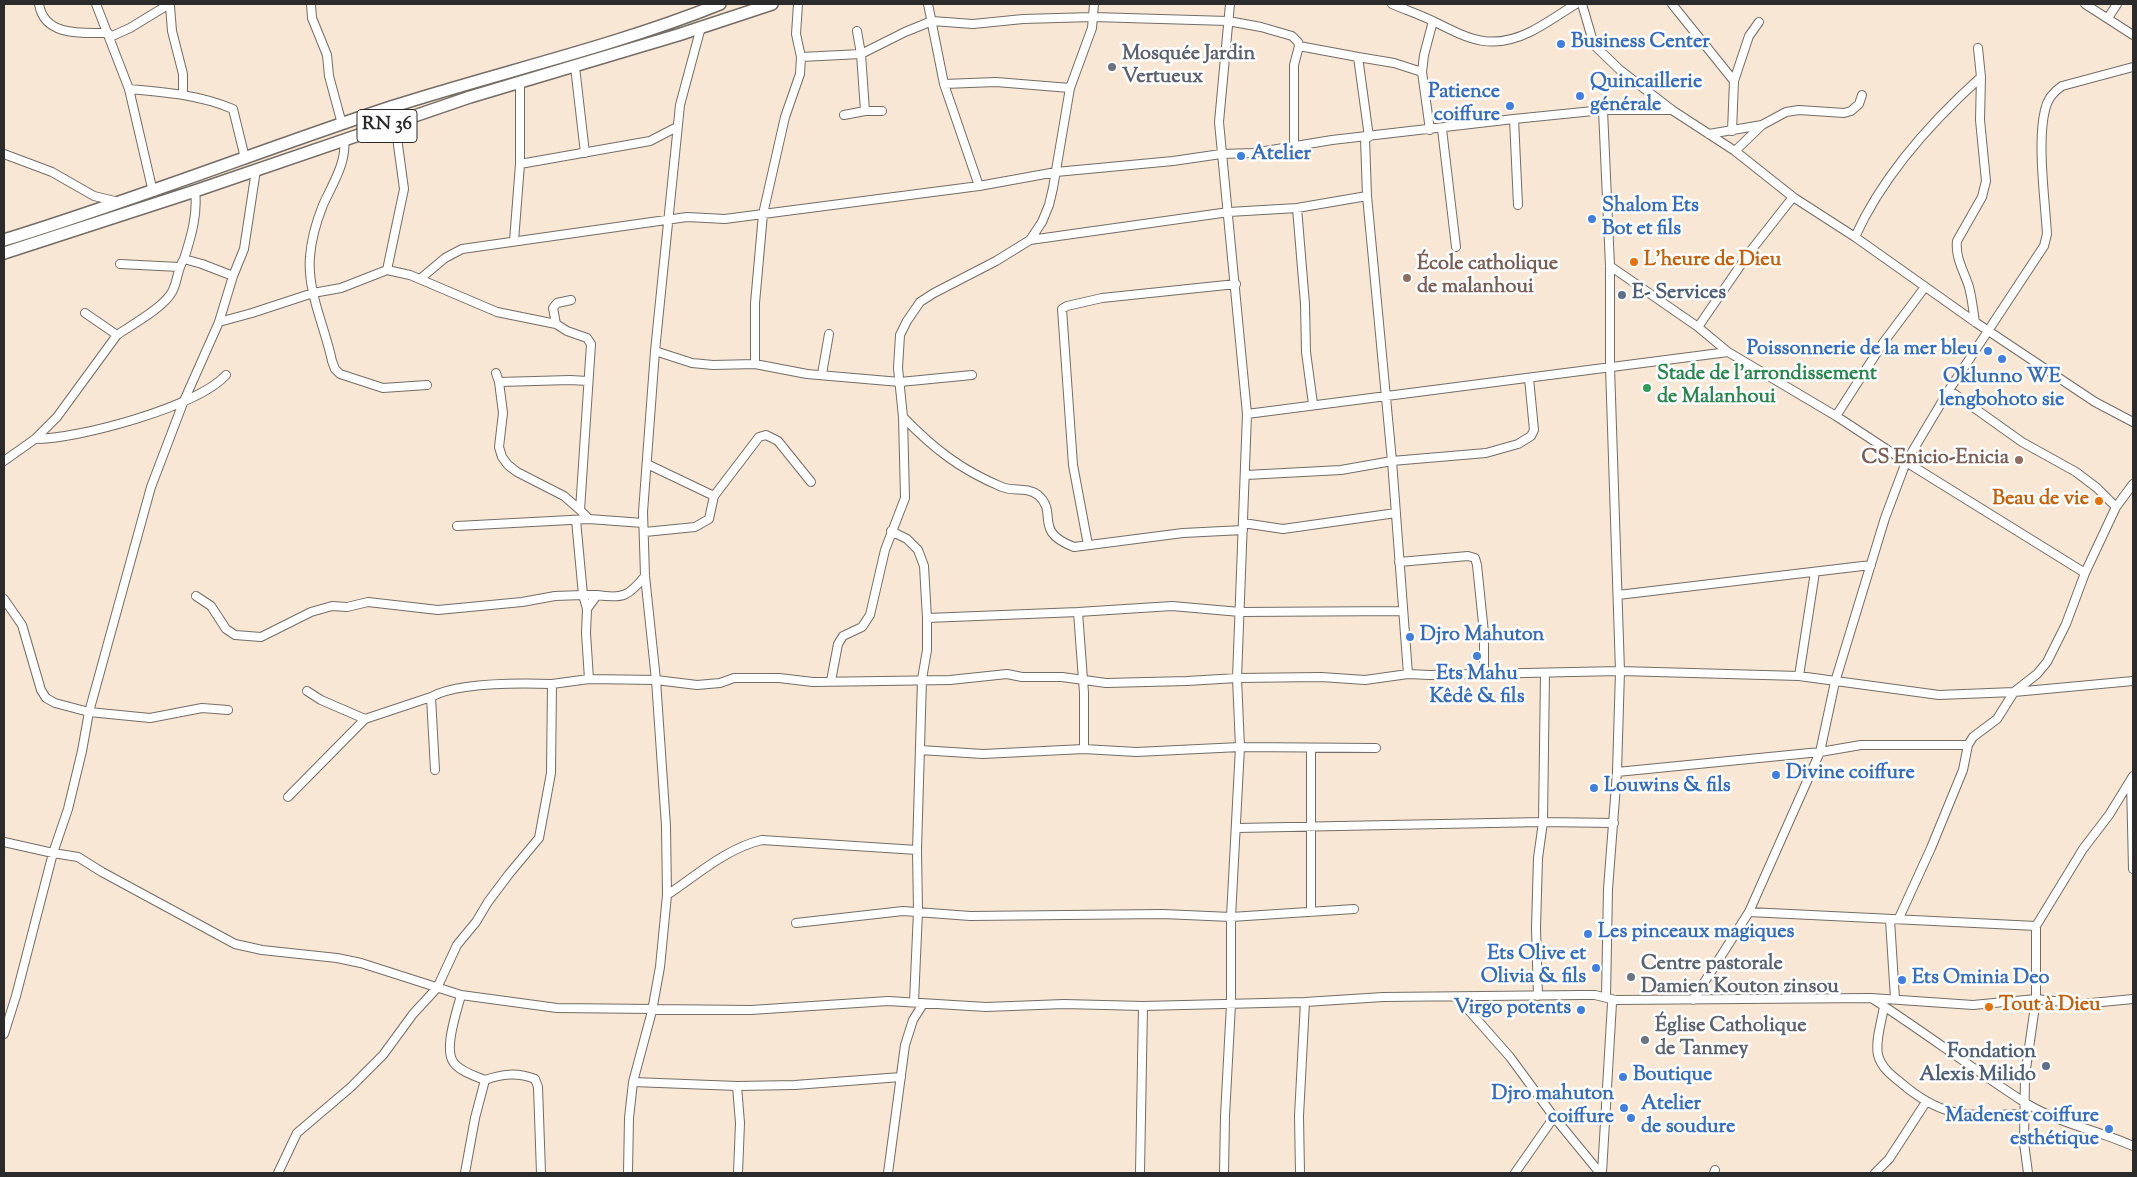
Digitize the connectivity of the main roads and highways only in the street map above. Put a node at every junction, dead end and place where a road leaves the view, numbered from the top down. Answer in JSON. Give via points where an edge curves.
{"nodes":[{"id":1,"x":720,"y":4,"type":"edge"},
{"id":2,"x":772,"y":4,"type":"edge"},
{"id":3,"x":4,"y":240,"type":"edge"},
{"id":4,"x":4,"y":253,"type":"edge"}],
"edges":[{"from":1,"to":3,"type":"main road","number":"RN 36","via":[[573,54],[401,104],[121,203]]},
{"from":2,"to":4,"type":"main road","number":"RN 36","via":[[470,97]]}]}
